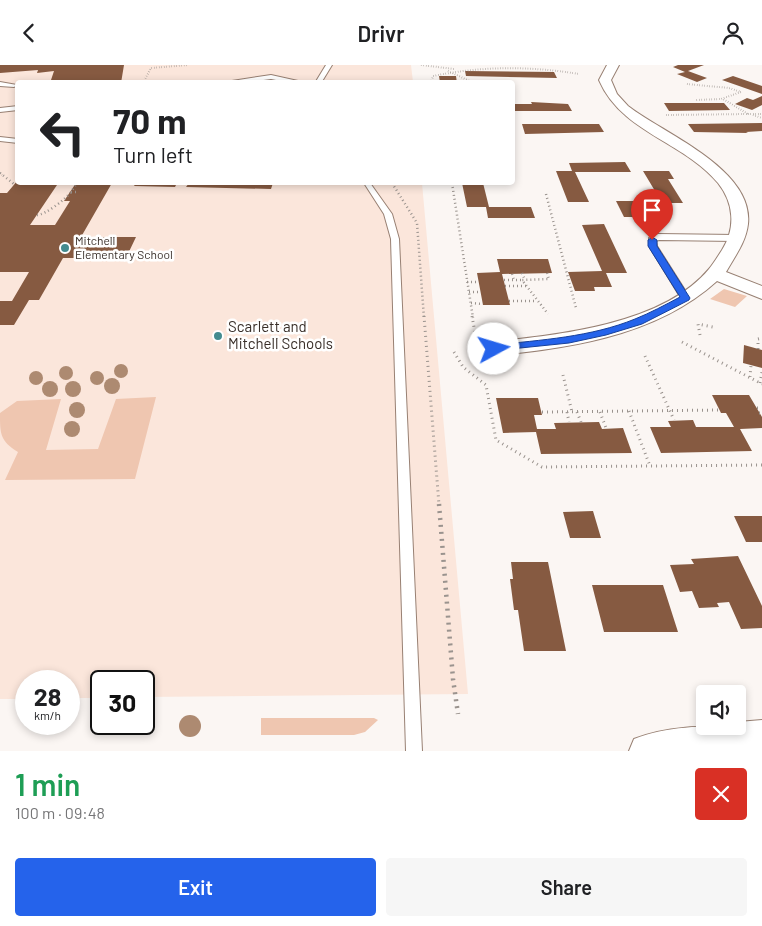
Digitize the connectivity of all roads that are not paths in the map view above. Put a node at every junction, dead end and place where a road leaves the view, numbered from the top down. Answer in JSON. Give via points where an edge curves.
{"nodes":[{"id":1,"x":328,"y":65,"type":"edge"},
{"id":2,"x":613,"y":65,"type":"edge"},
{"id":3,"x":247,"y":80,"type":"edge"},
{"id":4,"x":288,"y":80,"type":"edge"},
{"id":5,"x":320,"y":80,"type":"edge"},
{"id":6,"x":0,"y":85,"type":"edge"},
{"id":7,"x":14,"y":85,"type":"dead end"},
{"id":8,"x":15,"y":108,"type":"edge"},
{"id":9,"x":0,"y":110,"type":"edge"},
{"id":10,"x":0,"y":139,"type":"edge"},
{"id":11,"x":15,"y":141,"type":"edge"},
{"id":12,"x":368,"y":185,"type":"edge"},
{"id":13,"x":736,"y":238,"type":"junction"},
{"id":14,"x":715,"y":274,"type":"junction"},
{"id":15,"x":762,"y":293,"type":"edge"},
{"id":16,"x":685,"y":298,"type":"junction"},
{"id":17,"x":479,"y":350,"type":"dead end"},
{"id":18,"x":762,"y":737,"type":"edge"},
{"id":19,"x":414,"y":751,"type":"edge"},
{"id":20,"x":646,"y":751,"type":"edge"}],
"edges":[{"from":1,"to":5,"type":"lane"},
{"from":2,"to":13,"type":"street","via":[[605,80],[617,103],[706,165],[732,192],[740,208],[741,219]]},
{"from":3,"to":4,"type":"lane","via":[[272,77]]},
{"from":6,"to":7,"type":"lane"},
{"from":8,"to":9,"type":"lane"},
{"from":10,"to":11,"type":"lane"},
{"from":12,"to":19,"type":"lane","via":[[388,214],[395,239]]},
{"from":13,"to":14,"type":"street"},
{"from":13,"to":16,"type":"lane","via":[[658,237],[652,240]]},
{"from":14,"to":15,"type":"street"},
{"from":14,"to":16,"type":"street"},
{"from":16,"to":17,"type":"street","via":[[638,322],[606,332],[550,343]]},
{"from":18,"to":20,"type":"street"}]}
